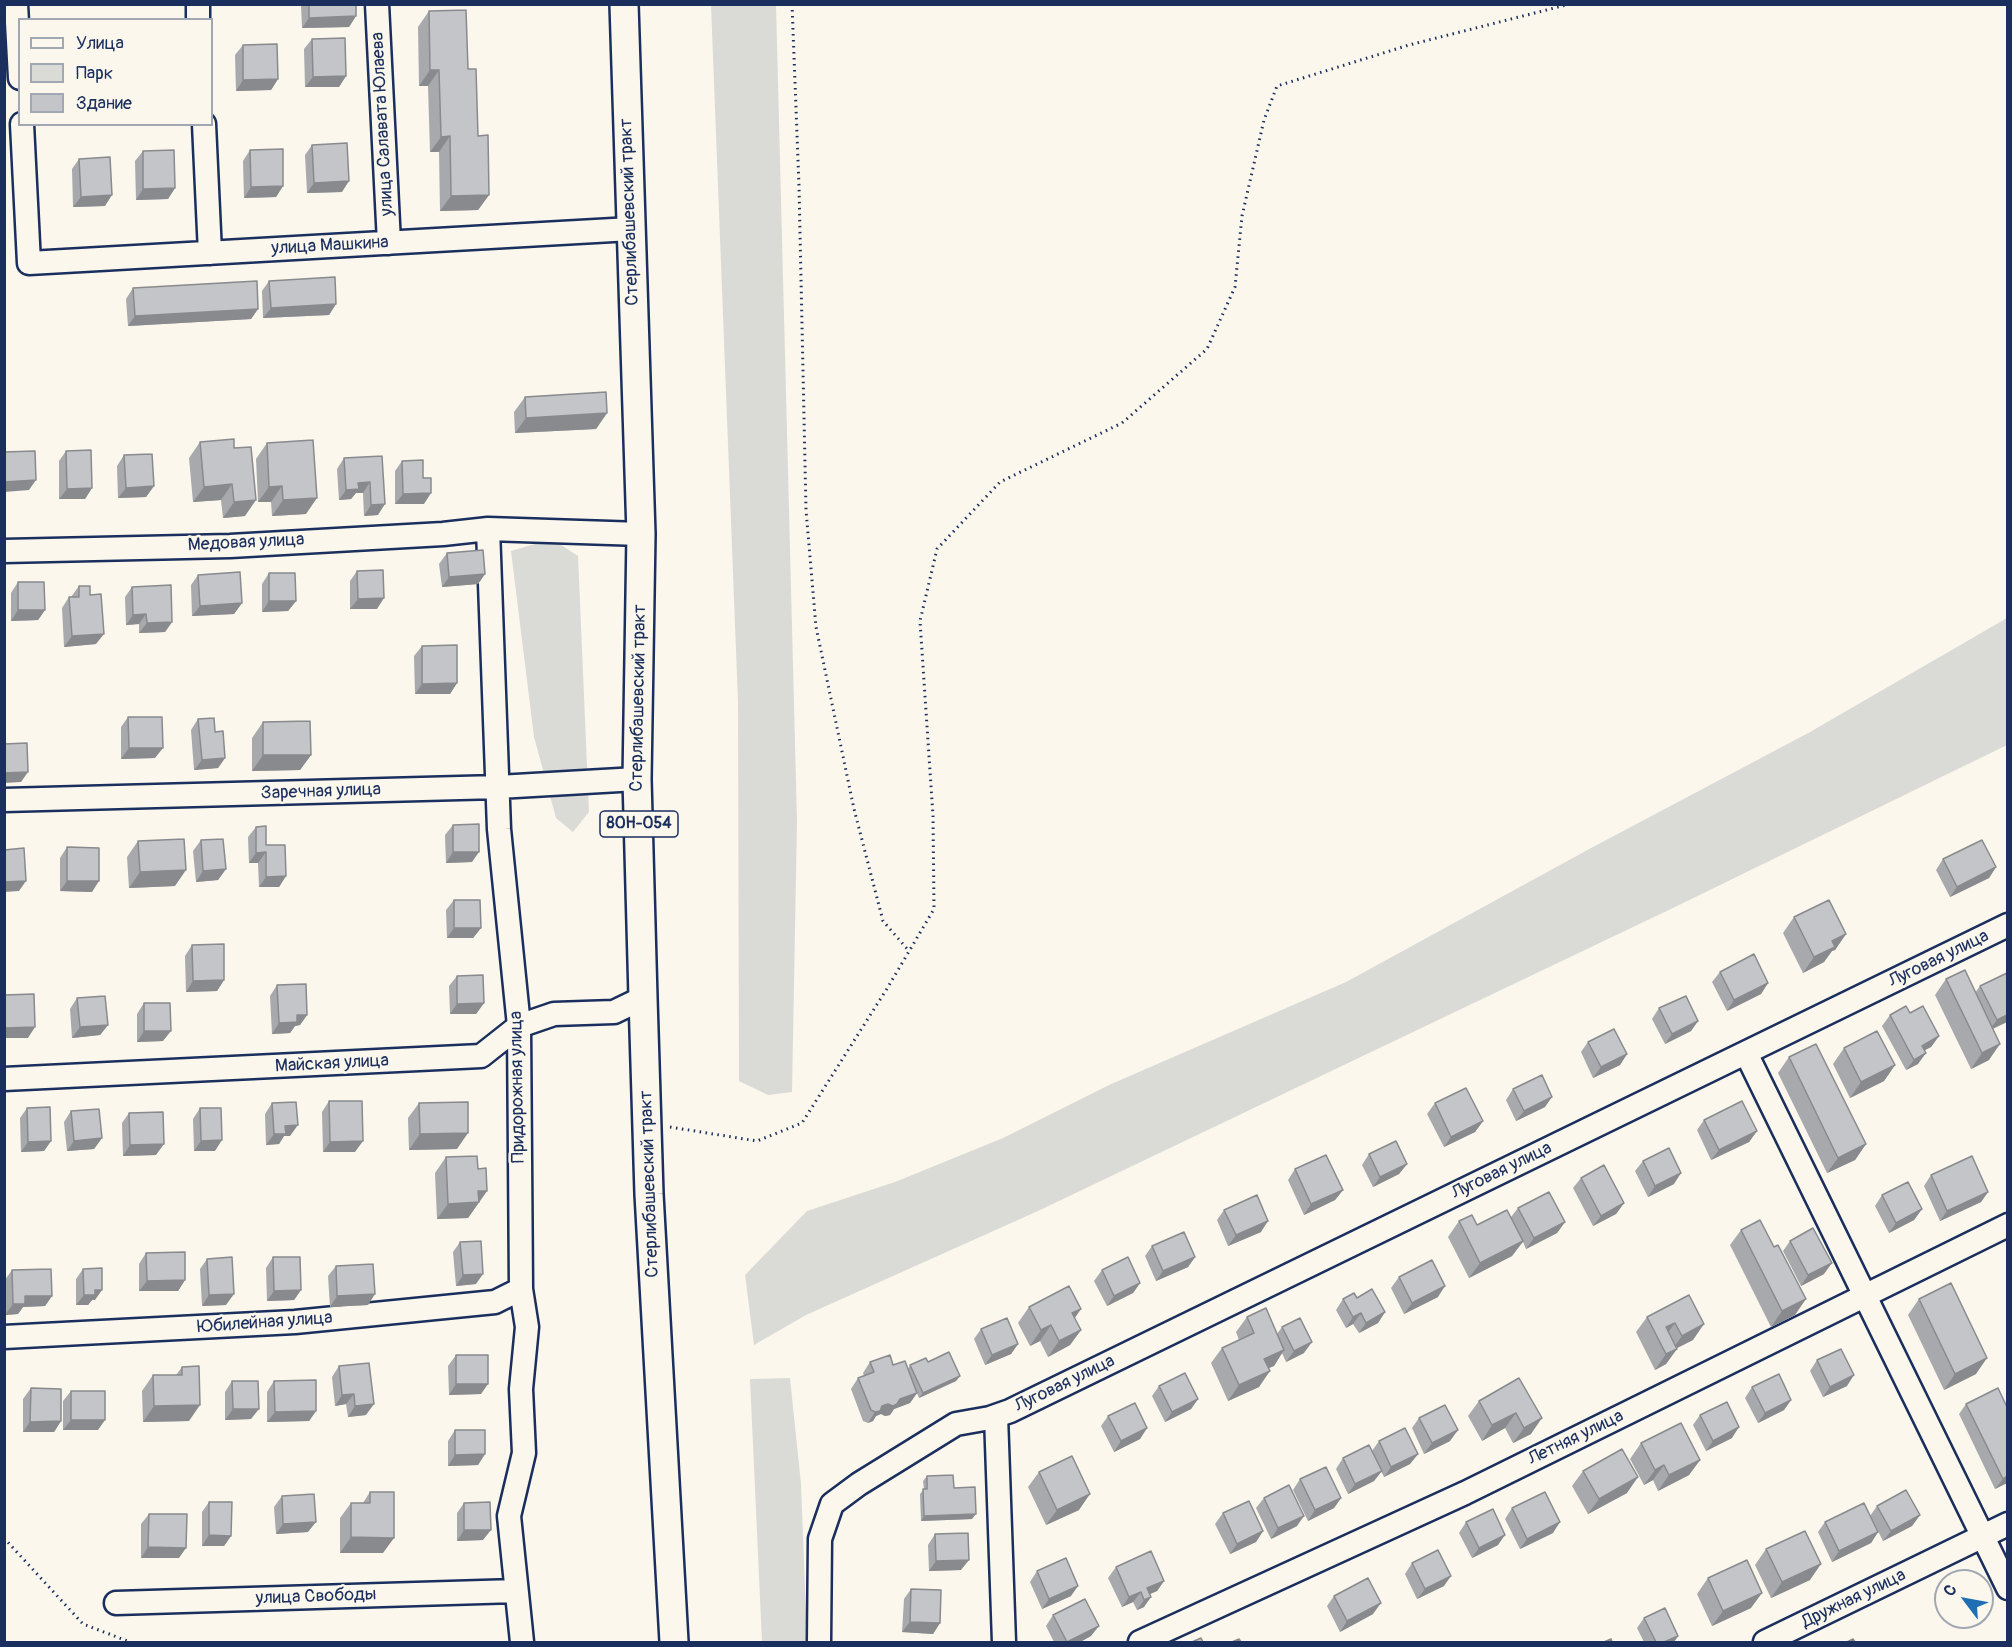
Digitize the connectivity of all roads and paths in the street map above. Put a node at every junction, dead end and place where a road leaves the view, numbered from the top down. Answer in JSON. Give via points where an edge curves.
{"nodes":[{"id":1,"x":16,"y":4,"type":"edge"},
{"id":2,"x":377,"y":4,"type":"edge"},
{"id":3,"x":624,"y":4,"type":"edge"},
{"id":4,"x":792,"y":4,"type":"edge"},
{"id":5,"x":1570,"y":4,"type":"edge"},
{"id":6,"x":18,"y":41,"type":"edge"},
{"id":7,"x":22,"y":126,"type":"edge"},
{"id":8,"x":204,"y":126,"type":"edge"},
{"id":9,"x":631,"y":229,"type":"junction"},
{"id":10,"x":389,"y":243,"type":"junction"},
{"id":11,"x":210,"y":253,"type":"junction"},
{"id":12,"x":488,"y":529,"type":"junction"},
{"id":13,"x":641,"y":534,"type":"junction"},
{"id":14,"x":4,"y":551,"type":"edge"},
{"id":15,"x":638,"y":779,"type":"junction"},
{"id":16,"x":498,"y":787,"type":"junction"},
{"id":17,"x":4,"y":800,"type":"edge"},
{"id":18,"x":2007,"y":928,"type":"edge"},
{"id":19,"x":909,"y":951,"type":"junction"},
{"id":20,"x":643,"y":998,"type":"junction"},
{"id":21,"x":519,"y":1026,"type":"junction"},
{"id":22,"x":1746,"y":1053,"type":"junction"},
{"id":23,"x":4,"y":1079,"type":"edge"},
{"id":24,"x":647,"y":1124,"type":"junction"},
{"id":25,"x":2007,"y":1225,"type":"edge"},
{"id":26,"x":521,"y":1289,"type":"junction"},
{"id":27,"x":1864,"y":1294,"type":"junction"},
{"id":28,"x":4,"y":1337,"type":"edge"},
{"id":29,"x":996,"y":1416,"type":"junction"},
{"id":30,"x":2007,"y":1524,"type":"edge"},
{"id":31,"x":1983,"y":1536,"type":"junction"},
{"id":32,"x":4,"y":1538,"type":"edge"},
{"id":33,"x":2007,"y":1588,"type":"edge"},
{"id":34,"x":516,"y":1591,"type":"junction"},
{"id":35,"x":116,"y":1603,"type":"dead end"},
{"id":36,"x":130,"y":1642,"type":"edge"},
{"id":37,"x":522,"y":1642,"type":"edge"},
{"id":38,"x":674,"y":1642,"type":"edge"},
{"id":39,"x":819,"y":1642,"type":"edge"},
{"id":40,"x":1004,"y":1642,"type":"edge"},
{"id":41,"x":1140,"y":1642,"type":"edge"},
{"id":42,"x":1766,"y":1642,"type":"edge"}],
"edges":[{"from":1,"to":6,"type":"street"},
{"from":2,"to":10,"type":"street","name":"улица Салавата Юлаева"},
{"from":3,"to":9,"type":"main road","name":"Стерлибашевский тракт","number":"80Н-054"},
{"from":4,"to":19,"type":"path","via":[[806,510],[816,627],[854,809],[883,921]]},
{"from":5,"to":19,"type":"path","via":[[1409,45],[1277,86],[1264,120],[1242,216],[1234,287],[1207,349],[1122,423],[1000,482],[937,549],[920,621],[933,816],[934,909]]},
{"from":7,"to":11,"type":"street","name":"улица Машкина","via":[[29,263]]},
{"from":8,"to":11,"type":"street"},
{"from":9,"to":10,"type":"street","name":"улица Машкина"},
{"from":9,"to":13,"type":"main road","name":"Стерлибашевский тракт","number":"80Н-054"},
{"from":10,"to":11,"type":"street","name":"улица Машкина"},
{"from":12,"to":13,"type":"street","name":"Медовая улица"},
{"from":12,"to":14,"type":"street","name":"Медовая улица","via":[[230,546]]},
{"from":12,"to":16,"type":"street","name":"Придорожная улица"},
{"from":13,"to":15,"type":"main road","name":"Стерлибашевский тракт","number":"80Н-054"},
{"from":15,"to":16,"type":"street","name":"Заречная улица"},
{"from":15,"to":20,"type":"main road","name":"Стерлибашевский тракт","number":"80Н-054"},
{"from":16,"to":17,"type":"street","name":"Заречная улица"},
{"from":16,"to":21,"type":"street","name":"Придорожная улица"},
{"from":18,"to":22,"type":"street","name":"Луговая улица"},
{"from":19,"to":24,"type":"path","via":[[802,1123],[757,1141]]},
{"from":20,"to":21,"type":"street","name":"Майская улица","via":[[614,1012],[554,1014]]},
{"from":20,"to":24,"type":"main road","name":"Стерлибашевский тракт","number":"80Н-054"},
{"from":21,"to":23,"type":"street","name":"Майская улица","via":[[481,1056]]},
{"from":21,"to":26,"type":"street","name":"Придорожная улица"},
{"from":22,"to":27,"type":"street"},
{"from":22,"to":29,"type":"street","name":"Луговая улица"},
{"from":24,"to":38,"type":"main road","name":"Стерлибашевский тракт","number":"80Н-054"},
{"from":25,"to":27,"type":"street","name":"Летняя улица"},
{"from":26,"to":28,"type":"street","name":"Юбилейная улица","via":[[495,1302],[295,1322]]},
{"from":26,"to":34,"type":"street","name":"Придорожная улица","via":[[527,1327],[521,1389],[524,1453],[509,1516]]},
{"from":27,"to":31,"type":"street"},
{"from":27,"to":41,"type":"street","name":"Летняя улица","via":[[1465,1493]]},
{"from":29,"to":39,"type":"street","name":"Луговая улица","via":[[956,1424],[832,1504],[820,1539]]},
{"from":29,"to":40,"type":"street","name":"Луговая улица"},
{"from":30,"to":31,"type":"street","name":"Дружная улица"},
{"from":31,"to":33,"type":"street"},
{"from":31,"to":42,"type":"street","name":"Дружная улица"},
{"from":32,"to":36,"type":"path","via":[[83,1624]]},
{"from":34,"to":35,"type":"street","name":"улица Свободы"},
{"from":34,"to":37,"type":"street","name":"Придорожная улица"}]}
